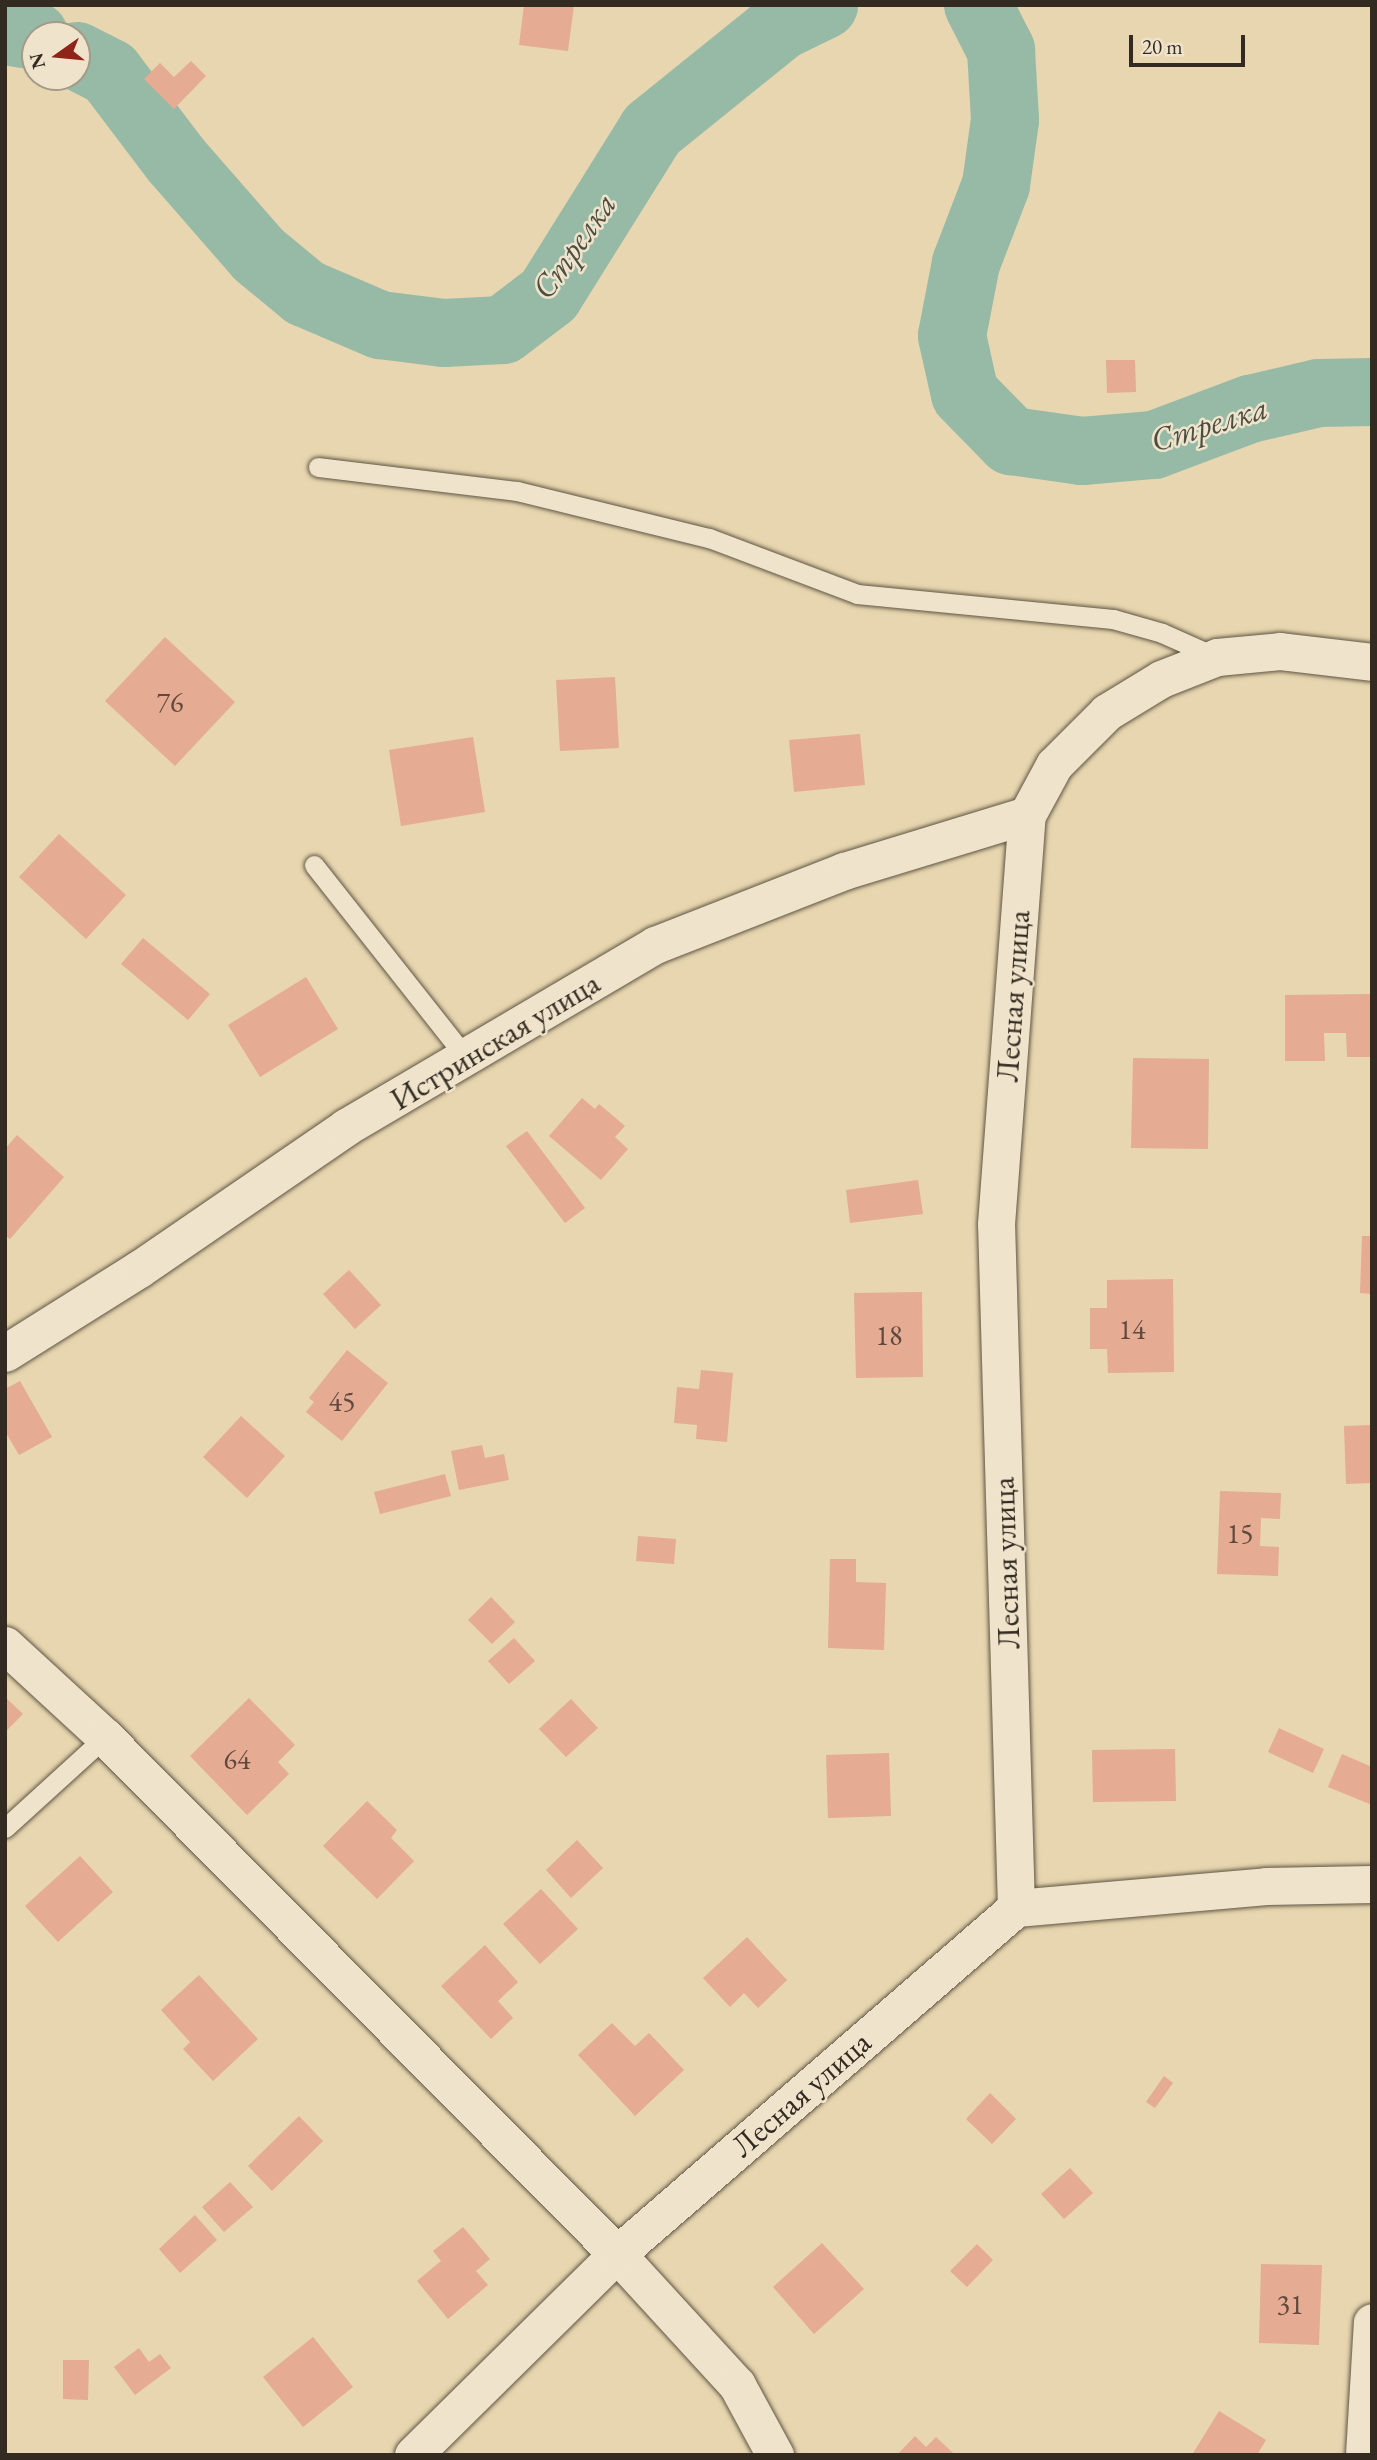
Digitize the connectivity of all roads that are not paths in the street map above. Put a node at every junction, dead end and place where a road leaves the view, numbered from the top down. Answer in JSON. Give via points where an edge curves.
{"nodes":[{"id":1,"x":318,"y":467,"type":"dead end"},
{"id":2,"x":1217,"y":657,"type":"junction"},
{"id":3,"x":1372,"y":662,"type":"edge"},
{"id":4,"x":1027,"y":815,"type":"junction"},
{"id":5,"x":314,"y":865,"type":"dead end"},
{"id":6,"x":468,"y":1060,"type":"junction"},
{"id":7,"x":5,"y":1353,"type":"edge"},
{"id":8,"x":5,"y":1645,"type":"edge"},
{"id":9,"x":105,"y":1737,"type":"junction"},
{"id":10,"x":5,"y":1828,"type":"edge"},
{"id":11,"x":1372,"y":1884,"type":"edge"},
{"id":12,"x":1016,"y":1908,"type":"junction"},
{"id":13,"x":617,"y":2254,"type":"junction"},
{"id":14,"x":1372,"y":2322,"type":"edge"},
{"id":15,"x":413,"y":2455,"type":"edge"},
{"id":16,"x":775,"y":2455,"type":"edge"},
{"id":17,"x":1364,"y":2455,"type":"edge"}],
"edges":[{"from":1,"to":2,"type":"lane","via":[[517,491],[709,538],[857,594],[1113,620],[1162,633]]},
{"from":2,"to":3,"type":"street","name":"Лесная улица","via":[[1280,652]]},
{"from":2,"to":4,"type":"street","name":"Лесная улица","via":[[1161,679],[1107,712],[1054,765]]},
{"from":4,"to":6,"type":"street","name":"Истринская улица","via":[[844,871],[655,945]]},
{"from":4,"to":12,"type":"street","name":"Лесная улица","via":[[996,1224]]},
{"from":5,"to":6,"type":"lane"},
{"from":6,"to":7,"type":"street","name":"Истринская улица","via":[[346,1128],[139,1269]]},
{"from":8,"to":9,"type":"street"},
{"from":9,"to":10,"type":"lane"},
{"from":9,"to":13,"type":"street"},
{"from":11,"to":12,"type":"street","via":[[1266,1886]]},
{"from":12,"to":13,"type":"street","name":"Лесная улица"},
{"from":13,"to":15,"type":"street","name":"Лесная улица"},
{"from":13,"to":16,"type":"street","via":[[737,2385]]},
{"from":14,"to":17,"type":"street"}]}
